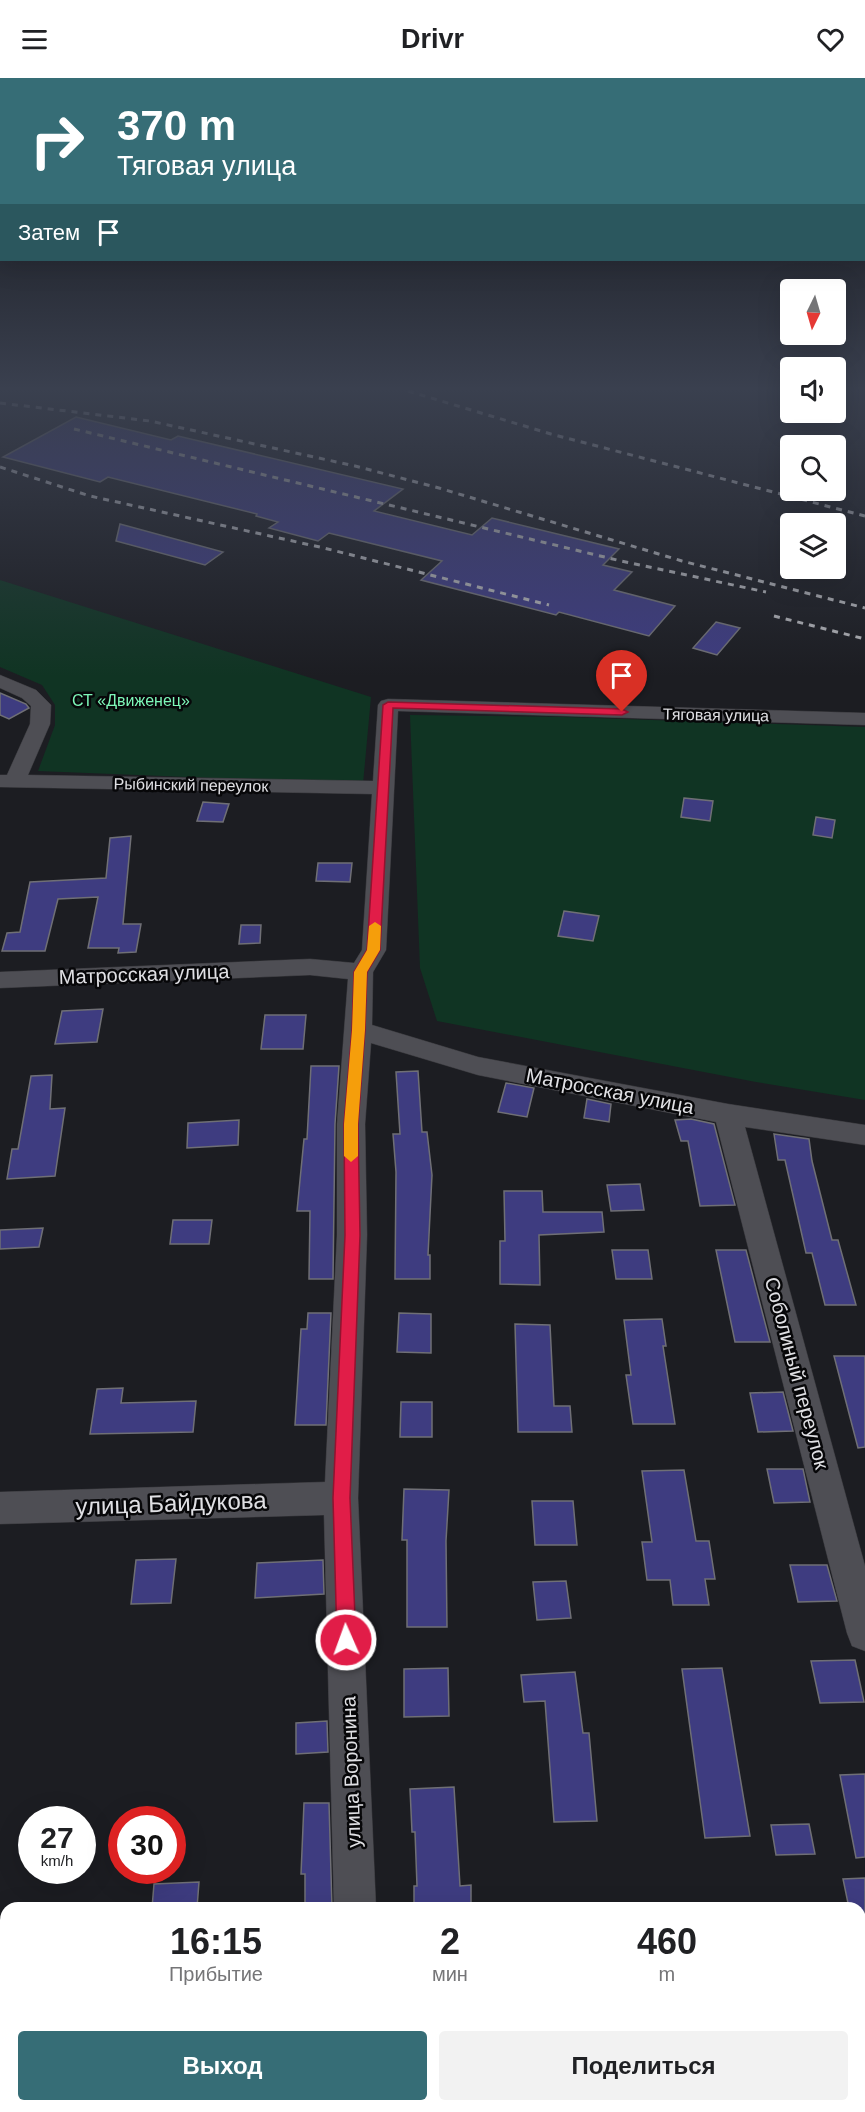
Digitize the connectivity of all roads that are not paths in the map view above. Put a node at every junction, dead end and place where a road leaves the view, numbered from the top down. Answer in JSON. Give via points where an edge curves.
{"nodes":[{"id":1,"x":0,"y":681,"type":"edge"},
{"id":2,"x":388,"y":705,"type":"joint"},
{"id":3,"x":865,"y":719,"type":"edge"},
{"id":4,"x":7,"y":782,"type":"edge"},
{"id":5,"x":382,"y":788,"type":"junction"},
{"id":6,"x":361,"y":972,"type":"junction"},
{"id":7,"x":0,"y":980,"type":"edge"},
{"id":8,"x":359,"y":1030,"type":"junction"},
{"id":9,"x":728,"y":1114,"type":"junction"},
{"id":10,"x":865,"y":1135,"type":"edge"},
{"id":11,"x":341,"y":1498,"type":"junction"},
{"id":12,"x":0,"y":1508,"type":"edge"},
{"id":13,"x":865,"y":1633,"type":"edge"},
{"id":14,"x":355,"y":1902,"type":"edge"}],
"edges":[{"from":1,"to":4,"type":"street","via":[[41,705],[40,724]]},
{"from":2,"to":3,"type":"street","name":"Тяговая улица","via":[[824,725]]},
{"from":2,"to":5,"type":"street","name":"улица Воронина"},
{"from":4,"to":5,"type":"street","name":"Рыбинский переулок"},
{"from":5,"to":6,"type":"street","name":"улица Воронина","via":[[374,950]]},
{"from":6,"to":7,"type":"street","name":"Матросская улица","via":[[310,967]]},
{"from":6,"to":8,"type":"street","name":"улица Воронина"},
{"from":8,"to":9,"type":"street","name":"Матросская улица","via":[[478,1066]]},
{"from":8,"to":11,"type":"street","name":"улица Воронина","via":[[351,1124],[352,1235]]},
{"from":9,"to":10,"type":"street","name":"Матросская улица"},
{"from":9,"to":13,"type":"street","name":"Соболиный переулок"},
{"from":11,"to":12,"type":"street","name":"улица Байдукова"},
{"from":11,"to":14,"type":"street","name":"улица Воронина"}]}
